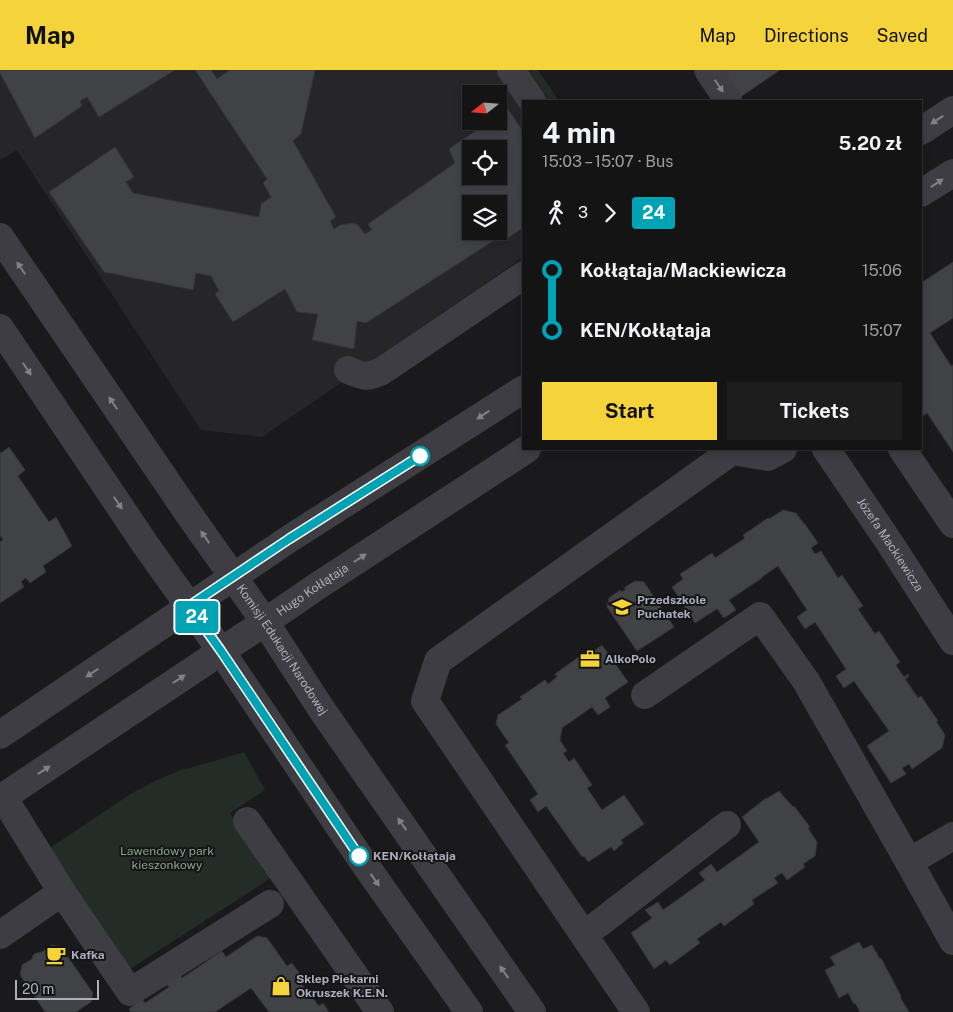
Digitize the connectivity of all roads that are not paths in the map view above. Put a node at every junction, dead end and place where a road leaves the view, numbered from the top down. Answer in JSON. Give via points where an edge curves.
{"nodes":[{"id":1,"x":511,"y":70,"type":"edge"},
{"id":2,"x":708,"y":70,"type":"edge"},
{"id":3,"x":531,"y":100,"type":"edge"},
{"id":4,"x":728,"y":100,"type":"edge"},
{"id":5,"x":953,"y":110,"type":"edge"},
{"id":6,"x":922,"y":130,"type":"edge"},
{"id":7,"x":953,"y":173,"type":"edge"},
{"id":8,"x":922,"y":192,"type":"edge"},
{"id":9,"x":0,"y":237,"type":"edge"},
{"id":10,"x":522,"y":277,"type":"edge"},
{"id":11,"x":0,"y":328,"type":"edge"},
{"id":12,"x":348,"y":370,"type":"dead end"},
{"id":13,"x":522,"y":390,"type":"edge"},
{"id":14,"x":525,"y":450,"type":"edge"},
{"id":15,"x":782,"y":450,"type":"edge"},
{"id":16,"x":827,"y":450,"type":"edge"},
{"id":17,"x":903,"y":450,"type":"edge"},
{"id":18,"x":953,"y":524,"type":"edge"},
{"id":19,"x":233,"y":576,"type":"junction"},
{"id":20,"x":189,"y":606,"type":"junction"},
{"id":21,"x":264,"y":622,"type":"junction"},
{"id":22,"x":953,"y":641,"type":"edge"},
{"id":23,"x":221,"y":651,"type":"junction"},
{"id":24,"x":645,"y":696,"type":"dead end"},
{"id":25,"x":0,"y":735,"type":"edge"},
{"id":26,"x":2,"y":798,"type":"edge"},
{"id":27,"x":247,"y":821,"type":"dead end"},
{"id":28,"x":727,"y":825,"type":"dead end"},
{"id":29,"x":953,"y":836,"type":"edge"},
{"id":30,"x":909,"y":862,"type":"junction"},
{"id":31,"x":62,"y":892,"type":"junction"},
{"id":32,"x":270,"y":904,"type":"dead end"},
{"id":33,"x":0,"y":935,"type":"edge"},
{"id":34,"x":584,"y":935,"type":"junction"},
{"id":35,"x":953,"y":941,"type":"edge"},
{"id":36,"x":380,"y":1012,"type":"edge"},
{"id":37,"x":469,"y":1012,"type":"edge"},
{"id":38,"x":532,"y":1012,"type":"edge"},
{"id":39,"x":636,"y":1012,"type":"edge"}],
"edges":[{"from":1,"to":3,"type":"street"},
{"from":2,"to":4,"type":"street","one_way":true},
{"from":5,"to":6,"type":"street","one_way":true},
{"from":8,"to":7,"type":"street","one_way":true},
{"from":19,"to":9,"type":"street","name":"Komisji Edukacji Narodowej","one_way":true},
{"from":10,"to":12,"type":"street","via":[[373,376],[364,377]]},
{"from":11,"to":20,"type":"street","one_way":true},
{"from":13,"to":19,"type":"street","one_way":true},
{"from":21,"to":14,"type":"street","name":"Hugo Kołłątaja","one_way":true},
{"from":15,"to":34,"type":"street","via":[[768,457],[732,451],[438,661],[425,701]]},
{"from":16,"to":22,"type":"street","name":"Józefa Mackiewicza"},
{"from":17,"to":18,"type":"street"},
{"from":19,"to":20,"type":"street"},
{"from":19,"to":21,"type":"street","name":"Komisji Edukacji Narodowej"},
{"from":20,"to":23,"type":"street"},
{"from":20,"to":25,"type":"street","one_way":true},
{"from":21,"to":23,"type":"street","name":"Hugo Kołłątaja"},
{"from":38,"to":21,"type":"street","name":"Komisji Edukacji Narodowej","one_way":true},
{"from":26,"to":23,"type":"street","name":"Hugo Kołłątaja","one_way":true},
{"from":23,"to":37,"type":"street","one_way":true},
{"from":24,"to":30,"type":"street","via":[[760,616],[806,681]]},
{"from":26,"to":31,"type":"street"},
{"from":27,"to":36,"type":"street"},
{"from":28,"to":34,"type":"street"},
{"from":29,"to":30,"type":"street"},
{"from":30,"to":35,"type":"street"},
{"from":31,"to":32,"type":"street","via":[[130,992]]},
{"from":31,"to":33,"type":"street"},
{"from":34,"to":39,"type":"street"}]}
